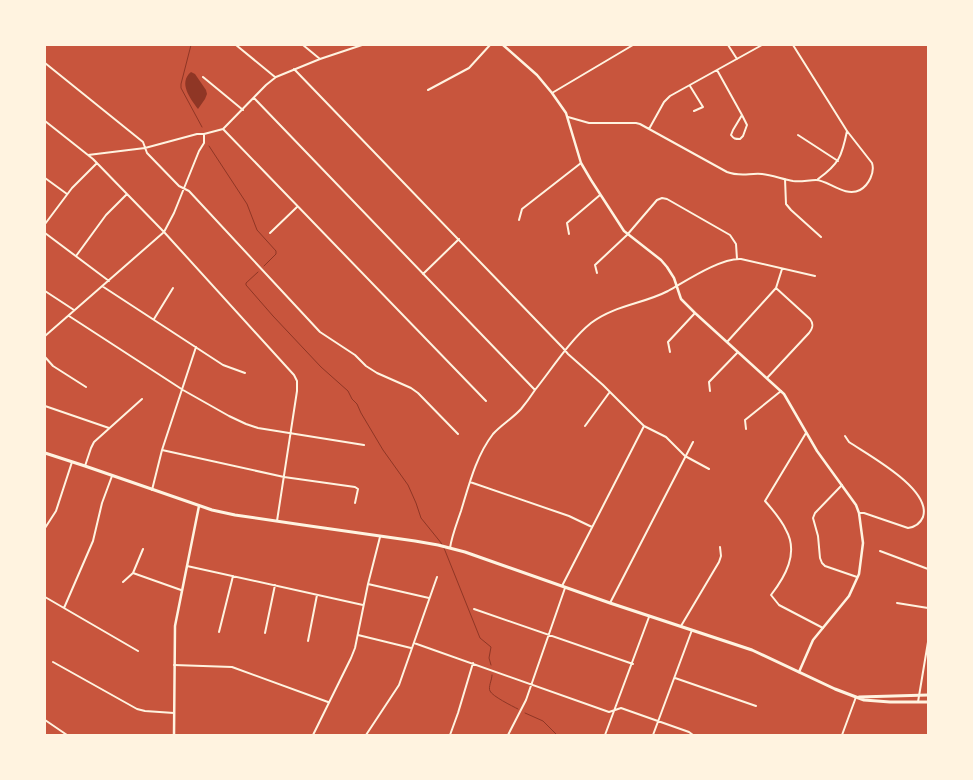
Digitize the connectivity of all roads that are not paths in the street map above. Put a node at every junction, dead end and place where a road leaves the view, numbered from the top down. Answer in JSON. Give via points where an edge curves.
{"nodes":[{"id":1,"x":236,"y":45,"type":"edge"},
{"id":2,"x":303,"y":45,"type":"edge"},
{"id":3,"x":362,"y":45,"type":"edge"},
{"id":4,"x":490,"y":45,"type":"edge"},
{"id":5,"x":503,"y":45,"type":"edge"},
{"id":6,"x":633,"y":45,"type":"edge"},
{"id":7,"x":728,"y":45,"type":"edge"},
{"id":8,"x":762,"y":45,"type":"edge"},
{"id":9,"x":793,"y":45,"type":"edge"},
{"id":10,"x":320,"y":59,"type":"junction"},
{"id":11,"x":737,"y":59,"type":"junction"},
{"id":12,"x":45,"y":63,"type":"edge"},
{"id":13,"x":294,"y":70,"type":"junction"},
{"id":14,"x":717,"y":70,"type":"junction"},
{"id":15,"x":203,"y":77,"type":"dead end"},
{"id":16,"x":276,"y":77,"type":"junction"},
{"id":17,"x":690,"y":86,"type":"junction"},
{"id":18,"x":428,"y":90,"type":"dead end"},
{"id":19,"x":552,"y":93,"type":"junction"},
{"id":20,"x":254,"y":98,"type":"junction"},
{"id":21,"x":243,"y":110,"type":"junction"},
{"id":22,"x":694,"y":111,"type":"dead end"},
{"id":23,"x":742,"y":115,"type":"junction"},
{"id":24,"x":568,"y":117,"type":"junction"},
{"id":25,"x":45,"y":121,"type":"edge"},
{"id":26,"x":223,"y":129,"type":"junction"},
{"id":27,"x":649,"y":129,"type":"junction"},
{"id":28,"x":847,"y":131,"type":"junction"},
{"id":29,"x":204,"y":134,"type":"junction"},
{"id":30,"x":798,"y":135,"type":"dead end"},
{"id":31,"x":145,"y":148,"type":"junction"},
{"id":32,"x":88,"y":155,"type":"junction"},
{"id":33,"x":838,"y":161,"type":"junction"},
{"id":34,"x":97,"y":163,"type":"junction"},
{"id":35,"x":582,"y":163,"type":"junction"},
{"id":36,"x":45,"y":178,"type":"edge"},
{"id":37,"x":785,"y":179,"type":"junction"},
{"id":38,"x":818,"y":179,"type":"junction"},
{"id":39,"x":184,"y":188,"type":"junction"},
{"id":40,"x":67,"y":194,"type":"junction"},
{"id":41,"x":127,"y":194,"type":"junction"},
{"id":42,"x":600,"y":195,"type":"junction"},
{"id":43,"x":298,"y":207,"type":"junction"},
{"id":44,"x":519,"y":220,"type":"dead end"},
{"id":45,"x":45,"y":224,"type":"edge"},
{"id":46,"x":164,"y":232,"type":"junction"},
{"id":47,"x":45,"y":233,"type":"edge"},
{"id":48,"x":270,"y":233,"type":"dead end"},
{"id":49,"x":569,"y":234,"type":"dead end"},
{"id":50,"x":627,"y":235,"type":"junction"},
{"id":51,"x":821,"y":237,"type":"dead end"},
{"id":52,"x":459,"y":239,"type":"junction"},
{"id":53,"x":76,"y":256,"type":"junction"},
{"id":54,"x":737,"y":259,"type":"junction"},
{"id":55,"x":782,"y":268,"type":"junction"},
{"id":56,"x":597,"y":273,"type":"dead end"},
{"id":57,"x":423,"y":274,"type":"junction"},
{"id":58,"x":815,"y":276,"type":"dead end"},
{"id":59,"x":109,"y":281,"type":"junction"},
{"id":60,"x":102,"y":286,"type":"junction"},
{"id":61,"x":676,"y":286,"type":"junction"},
{"id":62,"x":173,"y":288,"type":"dead end"},
{"id":63,"x":776,"y":288,"type":"junction"},
{"id":64,"x":45,"y":291,"type":"edge"},
{"id":65,"x":75,"y":310,"type":"junction"},
{"id":66,"x":696,"y":314,"type":"junction"},
{"id":67,"x":69,"y":316,"type":"junction"},
{"id":68,"x":154,"y":320,"type":"junction"},
{"id":69,"x":45,"y":336,"type":"edge"},
{"id":70,"x":727,"y":342,"type":"junction"},
{"id":71,"x":196,"y":347,"type":"junction"},
{"id":72,"x":566,"y":351,"type":"junction"},
{"id":73,"x":670,"y":352,"type":"dead end"},
{"id":74,"x":738,"y":352,"type":"junction"},
{"id":75,"x":45,"y":356,"type":"edge"},
{"id":76,"x":245,"y":373,"type":"dead end"},
{"id":77,"x":767,"y":378,"type":"junction"},
{"id":78,"x":86,"y":387,"type":"dead end"},
{"id":79,"x":183,"y":390,"type":"junction"},
{"id":80,"x":536,"y":390,"type":"junction"},
{"id":81,"x":710,"y":391,"type":"dead end"},
{"id":82,"x":781,"y":391,"type":"junction"},
{"id":83,"x":609,"y":392,"type":"junction"},
{"id":84,"x":142,"y":399,"type":"dead end"},
{"id":85,"x":486,"y":401,"type":"dead end"},
{"id":86,"x":45,"y":406,"type":"edge"},
{"id":87,"x":585,"y":426,"type":"dead end"},
{"id":88,"x":644,"y":426,"type":"junction"},
{"id":89,"x":110,"y":428,"type":"junction"},
{"id":90,"x":746,"y":429,"type":"dead end"},
{"id":91,"x":291,"y":433,"type":"junction"},
{"id":92,"x":806,"y":433,"type":"junction"},
{"id":93,"x":458,"y":434,"type":"dead end"},
{"id":94,"x":845,"y":436,"type":"dead end"},
{"id":95,"x":693,"y":442,"type":"dead end"},
{"id":96,"x":364,"y":445,"type":"dead end"},
{"id":97,"x":162,"y":450,"type":"junction"},
{"id":98,"x":45,"y":453,"type":"edge"},
{"id":99,"x":685,"y":456,"type":"junction"},
{"id":100,"x":72,"y":462,"type":"junction"},
{"id":101,"x":85,"y":466,"type":"junction"},
{"id":102,"x":709,"y":469,"type":"dead end"},
{"id":103,"x":112,"y":476,"type":"junction"},
{"id":104,"x":284,"y":477,"type":"junction"},
{"id":105,"x":470,"y":482,"type":"junction"},
{"id":106,"x":842,"y":485,"type":"junction"},
{"id":107,"x":152,"y":490,"type":"junction"},
{"id":108,"x":355,"y":503,"type":"dead end"},
{"id":109,"x":199,"y":506,"type":"junction"},
{"id":110,"x":859,"y":513,"type":"junction"},
{"id":111,"x":277,"y":521,"type":"junction"},
{"id":112,"x":593,"y":527,"type":"junction"},
{"id":113,"x":45,"y":528,"type":"edge"},
{"id":114,"x":380,"y":536,"type":"junction"},
{"id":115,"x":448,"y":547,"type":"junction"},
{"id":116,"x":720,"y":547,"type":"dead end"},
{"id":117,"x":143,"y":549,"type":"dead end"},
{"id":118,"x":880,"y":551,"type":"dead end"},
{"id":119,"x":187,"y":566,"type":"junction"},
{"id":120,"x":928,"y":569,"type":"edge"},
{"id":121,"x":133,"y":573,"type":"junction"},
{"id":122,"x":233,"y":576,"type":"junction"},
{"id":123,"x":437,"y":577,"type":"dead end"},
{"id":124,"x":858,"y":578,"type":"junction"},
{"id":125,"x":123,"y":582,"type":"dead end"},
{"id":126,"x":368,"y":584,"type":"junction"},
{"id":127,"x":275,"y":586,"type":"junction"},
{"id":128,"x":564,"y":587,"type":"junction"},
{"id":129,"x":181,"y":590,"type":"junction"},
{"id":130,"x":317,"y":595,"type":"junction"},
{"id":131,"x":45,"y":597,"type":"edge"},
{"id":132,"x":430,"y":598,"type":"junction"},
{"id":133,"x":610,"y":603,"type":"junction"},
{"id":134,"x":897,"y":603,"type":"dead end"},
{"id":135,"x":364,"y":605,"type":"junction"},
{"id":136,"x":64,"y":608,"type":"junction"},
{"id":137,"x":928,"y":608,"type":"edge"},
{"id":138,"x":474,"y":609,"type":"dead end"},
{"id":139,"x":649,"y":616,"type":"junction"},
{"id":140,"x":681,"y":626,"type":"junction"},
{"id":141,"x":823,"y":628,"type":"junction"},
{"id":142,"x":692,"y":630,"type":"junction"},
{"id":143,"x":220,"y":632,"type":"dead end"},
{"id":144,"x":265,"y":632,"type":"dead end"},
{"id":145,"x":358,"y":635,"type":"junction"},
{"id":146,"x":549,"y":635,"type":"junction"},
{"id":147,"x":308,"y":641,"type":"dead end"},
{"id":148,"x":928,"y":642,"type":"edge"},
{"id":149,"x":414,"y":643,"type":"junction"},
{"id":150,"x":412,"y":648,"type":"junction"},
{"id":151,"x":138,"y":651,"type":"dead end"},
{"id":152,"x":53,"y":662,"type":"dead end"},
{"id":153,"x":473,"y":664,"type":"junction"},
{"id":154,"x":632,"y":664,"type":"junction"},
{"id":155,"x":174,"y":665,"type":"junction"},
{"id":156,"x":799,"y":672,"type":"junction"},
{"id":157,"x":674,"y":678,"type":"junction"},
{"id":158,"x":531,"y":684,"type":"junction"},
{"id":159,"x":919,"y":695,"type":"junction"},
{"id":160,"x":928,"y":695,"type":"edge"},
{"id":161,"x":856,"y":697,"type":"junction"},
{"id":162,"x":328,"y":702,"type":"junction"},
{"id":163,"x":918,"y":702,"type":"junction"},
{"id":164,"x":928,"y":702,"type":"edge"},
{"id":165,"x":756,"y":706,"type":"dead end"},
{"id":166,"x":615,"y":710,"type":"junction"},
{"id":167,"x":174,"y":713,"type":"junction"},
{"id":168,"x":45,"y":720,"type":"edge"},
{"id":169,"x":658,"y":722,"type":"junction"},
{"id":170,"x":67,"y":735,"type":"edge"},
{"id":171,"x":174,"y":735,"type":"edge"},
{"id":172,"x":313,"y":735,"type":"edge"},
{"id":173,"x":366,"y":735,"type":"edge"},
{"id":174,"x":450,"y":735,"type":"edge"},
{"id":175,"x":508,"y":735,"type":"edge"},
{"id":176,"x":605,"y":735,"type":"edge"},
{"id":177,"x":653,"y":735,"type":"edge"},
{"id":178,"x":693,"y":735,"type":"edge"},
{"id":179,"x":842,"y":735,"type":"edge"}],
"edges":[{"from":1,"to":16,"type":"street"},
{"from":2,"to":10,"type":"street"},
{"from":3,"to":10,"type":"street"},
{"from":4,"to":18,"type":"street","via":[[469,68]]},
{"from":5,"to":19,"type":"street"},
{"from":6,"to":19,"type":"street"},
{"from":7,"to":11,"type":"street"},
{"from":8,"to":11,"type":"street"},
{"from":9,"to":28,"type":"street"},
{"from":10,"to":13,"type":"street"},
{"from":11,"to":14,"type":"street"},
{"from":12,"to":31,"type":"street","via":[[143,142]]},
{"from":13,"to":16,"type":"street"},
{"from":13,"to":52,"type":"street"},
{"from":14,"to":17,"type":"street"},
{"from":14,"to":23,"type":"street"},
{"from":15,"to":21,"type":"street"},
{"from":16,"to":20,"type":"street"},
{"from":17,"to":22,"type":"street","via":[[703,107]]},
{"from":17,"to":27,"type":"street","via":[[664,102]]},
{"from":19,"to":24,"type":"street"},
{"from":20,"to":21,"type":"street"},
{"from":20,"to":57,"type":"street"},
{"from":21,"to":26,"type":"street"},
{"from":23,"to":23,"type":"street","via":[[731,135],[733,138],[740,139],[748,125]]},
{"from":24,"to":27,"type":"street","via":[[589,123],[636,123]]},
{"from":24,"to":35,"type":"street"},
{"from":25,"to":32,"type":"street"},
{"from":26,"to":29,"type":"street"},
{"from":26,"to":43,"type":"street"},
{"from":27,"to":37,"type":"street","via":[[736,176],[761,174]]},
{"from":28,"to":33,"type":"street"},
{"from":28,"to":38,"type":"street","via":[[872,163],[872,175],[860,190],[852,192]]},
{"from":29,"to":31,"type":"street"},
{"from":29,"to":39,"type":"street","via":[[204,143]]},
{"from":30,"to":33,"type":"street"},
{"from":31,"to":32,"type":"street"},
{"from":31,"to":39,"type":"street"},
{"from":32,"to":34,"type":"street"},
{"from":33,"to":38,"type":"street"},
{"from":34,"to":40,"type":"street"},
{"from":34,"to":41,"type":"street"},
{"from":35,"to":42,"type":"street"},
{"from":35,"to":44,"type":"street","via":[[522,210]]},
{"from":36,"to":40,"type":"street"},
{"from":37,"to":38,"type":"street","via":[[804,182]]},
{"from":37,"to":51,"type":"street","via":[[786,204]]},
{"from":39,"to":46,"type":"street"},
{"from":39,"to":93,"type":"street","via":[[320,332],[376,373],[411,388]]},
{"from":40,"to":45,"type":"street"},
{"from":41,"to":46,"type":"street"},
{"from":41,"to":53,"type":"street"},
{"from":42,"to":49,"type":"street","via":[[567,223]]},
{"from":42,"to":50,"type":"street"},
{"from":43,"to":48,"type":"street"},
{"from":43,"to":85,"type":"street"},
{"from":46,"to":59,"type":"street"},
{"from":46,"to":91,"type":"street","via":[[294,375],[297,391]]},
{"from":47,"to":53,"type":"street"},
{"from":50,"to":54,"type":"street","via":[[657,200],[665,198],[730,235],[736,244]]},
{"from":50,"to":56,"type":"street","via":[[595,265]]},
{"from":50,"to":61,"type":"street","via":[[665,264]]},
{"from":52,"to":57,"type":"street"},
{"from":52,"to":72,"type":"street"},
{"from":53,"to":59,"type":"street"},
{"from":54,"to":55,"type":"street"},
{"from":54,"to":61,"type":"street","via":[[710,268]]},
{"from":55,"to":58,"type":"street"},
{"from":55,"to":63,"type":"street"},
{"from":57,"to":80,"type":"street"},
{"from":59,"to":60,"type":"street"},
{"from":60,"to":65,"type":"street"},
{"from":60,"to":68,"type":"street"},
{"from":61,"to":66,"type":"street","via":[[681,299]]},
{"from":61,"to":72,"type":"street","via":[[658,296],[608,313],[591,324]]},
{"from":62,"to":68,"type":"street"},
{"from":63,"to":70,"type":"street"},
{"from":63,"to":77,"type":"street","via":[[810,319],[813,327]]},
{"from":64,"to":65,"type":"street"},
{"from":65,"to":67,"type":"street"},
{"from":66,"to":70,"type":"street"},
{"from":66,"to":73,"type":"street","via":[[668,342]]},
{"from":67,"to":69,"type":"street"},
{"from":67,"to":79,"type":"street"},
{"from":68,"to":71,"type":"street"},
{"from":70,"to":74,"type":"street"},
{"from":71,"to":76,"type":"street"},
{"from":71,"to":79,"type":"street"},
{"from":72,"to":80,"type":"street"},
{"from":72,"to":83,"type":"street"},
{"from":74,"to":77,"type":"street"},
{"from":74,"to":81,"type":"street","via":[[709,382]]},
{"from":75,"to":78,"type":"street","via":[[53,366]]},
{"from":77,"to":82,"type":"street"},
{"from":79,"to":91,"type":"street","via":[[246,424]]},
{"from":79,"to":97,"type":"street"},
{"from":80,"to":105,"type":"street","via":[[493,435]]},
{"from":82,"to":90,"type":"street","via":[[746,420]]},
{"from":82,"to":92,"type":"street"},
{"from":83,"to":87,"type":"street"},
{"from":83,"to":88,"type":"street"},
{"from":84,"to":89,"type":"street"},
{"from":86,"to":89,"type":"street"},
{"from":88,"to":99,"type":"street","via":[[666,437]]},
{"from":88,"to":112,"type":"street"},
{"from":89,"to":101,"type":"street","via":[[92,445]]},
{"from":91,"to":96,"type":"street"},
{"from":91,"to":104,"type":"street"},
{"from":92,"to":106,"type":"street"},
{"from":92,"to":141,"type":"street","via":[[765,501],[788,532],[791,546],[787,571],[771,595],[779,605]]},
{"from":94,"to":110,"type":"street","via":[[907,482],[924,512],[919,523],[908,528]]},
{"from":95,"to":99,"type":"street"},
{"from":97,"to":104,"type":"street"},
{"from":97,"to":107,"type":"street"},
{"from":98,"to":100,"type":"main road"},
{"from":99,"to":102,"type":"street"},
{"from":99,"to":133,"type":"street"},
{"from":100,"to":101,"type":"main road"},
{"from":100,"to":113,"type":"street","via":[[56,511]]},
{"from":101,"to":103,"type":"main road"},
{"from":103,"to":107,"type":"main road"},
{"from":103,"to":136,"type":"street","via":[[93,541]]},
{"from":104,"to":108,"type":"street","via":[[355,487],[358,489]]},
{"from":104,"to":111,"type":"street"},
{"from":105,"to":112,"type":"street"},
{"from":105,"to":115,"type":"street"},
{"from":106,"to":110,"type":"street"},
{"from":106,"to":124,"type":"street","via":[[813,516],[820,558],[825,566]]},
{"from":107,"to":109,"type":"main road"},
{"from":109,"to":111,"type":"main road"},
{"from":109,"to":119,"type":"street"},
{"from":110,"to":124,"type":"street","via":[[863,543]]},
{"from":111,"to":114,"type":"main road"},
{"from":112,"to":128,"type":"street"},
{"from":114,"to":115,"type":"main road"},
{"from":114,"to":126,"type":"street"},
{"from":115,"to":128,"type":"main road"},
{"from":116,"to":140,"type":"street","via":[[720,561]]},
{"from":117,"to":121,"type":"street"},
{"from":118,"to":120,"type":"street"},
{"from":119,"to":122,"type":"street"},
{"from":119,"to":129,"type":"street"},
{"from":121,"to":125,"type":"street"},
{"from":121,"to":129,"type":"street"},
{"from":122,"to":127,"type":"street"},
{"from":122,"to":143,"type":"street"},
{"from":123,"to":132,"type":"street"},
{"from":124,"to":141,"type":"street","via":[[849,596]]},
{"from":126,"to":132,"type":"street"},
{"from":126,"to":135,"type":"street"},
{"from":127,"to":130,"type":"street"},
{"from":127,"to":144,"type":"street"},
{"from":128,"to":133,"type":"main road"},
{"from":128,"to":146,"type":"street"},
{"from":129,"to":155,"type":"street","via":[[175,626]]},
{"from":130,"to":135,"type":"street"},
{"from":130,"to":147,"type":"street"},
{"from":131,"to":136,"type":"street"},
{"from":132,"to":149,"type":"street"},
{"from":133,"to":139,"type":"main road"},
{"from":134,"to":137,"type":"street"},
{"from":135,"to":145,"type":"street"},
{"from":136,"to":151,"type":"street"},
{"from":138,"to":146,"type":"street"},
{"from":139,"to":140,"type":"main road"},
{"from":139,"to":154,"type":"street"},
{"from":140,"to":142,"type":"main road"},
{"from":141,"to":156,"type":"street","via":[[813,640]]},
{"from":142,"to":156,"type":"main road","via":[[752,650]]},
{"from":142,"to":157,"type":"street"},
{"from":145,"to":150,"type":"street"},
{"from":145,"to":162,"type":"street","via":[[351,658]]},
{"from":146,"to":154,"type":"street"},
{"from":146,"to":158,"type":"street"},
{"from":148,"to":159,"type":"street"},
{"from":149,"to":150,"type":"street"},
{"from":149,"to":153,"type":"street"},
{"from":150,"to":173,"type":"street","via":[[399,685]]},
{"from":152,"to":167,"type":"street","via":[[137,709]]},
{"from":153,"to":158,"type":"street"},
{"from":153,"to":174,"type":"street"},
{"from":154,"to":166,"type":"street"},
{"from":155,"to":162,"type":"street","via":[[232,667]]},
{"from":155,"to":167,"type":"street"},
{"from":156,"to":161,"type":"main road"},
{"from":157,"to":165,"type":"street"},
{"from":157,"to":169,"type":"street"},
{"from":158,"to":166,"type":"street","via":[[609,712]]},
{"from":158,"to":175,"type":"street"},
{"from":159,"to":160,"type":"main road"},
{"from":159,"to":161,"type":"main road"},
{"from":159,"to":163,"type":"street"},
{"from":161,"to":163,"type":"main road"},
{"from":161,"to":179,"type":"street"},
{"from":162,"to":172,"type":"street"},
{"from":163,"to":164,"type":"main road"},
{"from":166,"to":169,"type":"street","via":[[621,708]]},
{"from":166,"to":176,"type":"street"},
{"from":167,"to":171,"type":"street"},
{"from":168,"to":170,"type":"street"},
{"from":169,"to":177,"type":"street"},
{"from":169,"to":178,"type":"street"}]}
